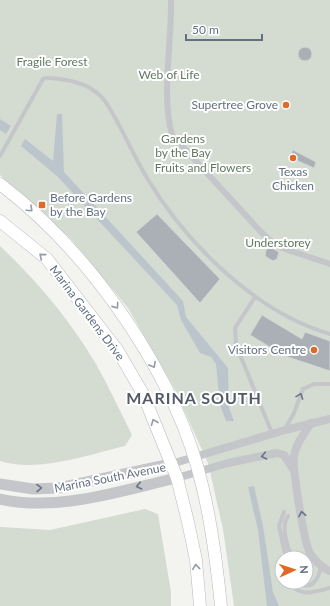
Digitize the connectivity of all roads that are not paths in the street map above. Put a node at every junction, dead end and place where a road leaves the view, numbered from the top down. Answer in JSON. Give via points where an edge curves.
{"nodes":[{"id":1,"x":171,"y":0,"type":"edge"},
{"id":2,"x":0,"y":156,"type":"edge"},
{"id":3,"x":0,"y":184,"type":"edge"},
{"id":4,"x":0,"y":221,"type":"edge"},
{"id":5,"x":330,"y":264,"type":"edge"},
{"id":6,"x":255,"y":297,"type":"junction"},
{"id":7,"x":330,"y":334,"type":"edge"},
{"id":8,"x":330,"y":384,"type":"edge"},
{"id":9,"x":330,"y":419,"type":"edge"},
{"id":10,"x":311,"y":424,"type":"junction"},
{"id":11,"x":285,"y":430,"type":"junction"},
{"id":12,"x":272,"y":434,"type":"junction"},
{"id":13,"x":194,"y":458,"type":"junction"},
{"id":14,"x":171,"y":464,"type":"junction"},
{"id":15,"x":293,"y":469,"type":"junction"},
{"id":16,"x":198,"y":473,"type":"junction"},
{"id":17,"x":177,"y":478,"type":"junction"},
{"id":18,"x":0,"y":484,"type":"edge"},
{"id":19,"x":0,"y":499,"type":"edge"},
{"id":20,"x":284,"y":512,"type":"dead end"},
{"id":21,"x":288,"y":516,"type":"dead end"},
{"id":22,"x":284,"y":550,"type":"edge"},
{"id":23,"x":289,"y":550,"type":"edge"},
{"id":24,"x":321,"y":566,"type":"junction"},
{"id":25,"x":330,"y":571,"type":"edge"},
{"id":26,"x":314,"y":583,"type":"edge"},
{"id":27,"x":330,"y":588,"type":"edge"},
{"id":28,"x":297,"y":590,"type":"edge"},
{"id":29,"x":200,"y":606,"type":"edge"},
{"id":30,"x":220,"y":606,"type":"edge"}],
"edges":[{"from":1,"to":5,"type":"street","via":[[168,101],[172,135],[276,246]]},
{"from":2,"to":6,"type":"lane","via":[[43,79],[48,77],[86,85],[100,95],[114,114],[148,179],[177,221]]},
{"from":3,"to":13,"type":"main road","name":"Marina Gardens Drive","one_way":true,"via":[[65,242],[116,305],[134,331],[172,399]]},
{"from":14,"to":4,"type":"main road","name":"Marina Gardens Drive","one_way":true,"via":[[142,394],[118,351],[47,260]]},
{"from":6,"to":7,"type":"lane","via":[[307,328]]},
{"from":6,"to":12,"type":"lane","via":[[235,328],[236,344]]},
{"from":11,"to":8,"type":"lane","one_way":true,"via":[[303,389],[314,384]]},
{"from":9,"to":10,"type":"street"},
{"from":10,"to":11,"type":"street"},
{"from":10,"to":15,"type":"street","via":[[294,454]]},
{"from":11,"to":12,"type":"street"},
{"from":12,"to":13,"type":"street"},
{"from":13,"to":14,"type":"street"},
{"from":13,"to":16,"type":"main road","name":"Marina Gardens Drive"},
{"from":14,"to":17,"type":"main road","name":"Marina Gardens Drive"},
{"from":18,"to":14,"type":"street","name":"Marina South Avenue","one_way":true,"via":[[33,489],[59,488]]},
{"from":15,"to":16,"type":"street","one_way":true,"via":[[284,455],[277,453],[228,463]]},
{"from":24,"to":15,"type":"street","one_way":true,"via":[[309,552]]},
{"from":16,"to":17,"type":"street"},
{"from":16,"to":30,"type":"main road","name":"Marina Gardens Drive","via":[[209,524]]},
{"from":17,"to":19,"type":"street","name":"Marina South Avenue","one_way":true,"via":[[64,502],[40,504]]},
{"from":29,"to":17,"type":"main road","name":"Marina Gardens Drive","one_way":true,"via":[[196,560]]},
{"from":20,"to":22,"type":"lane","via":[[279,526]]},
{"from":21,"to":23,"type":"lane","via":[[284,528]]},
{"from":24,"to":25,"type":"street"},
{"from":24,"to":26,"type":"lane","via":[[319,577]]},
{"from":27,"to":28,"type":"lane","via":[[303,593]]}]}
